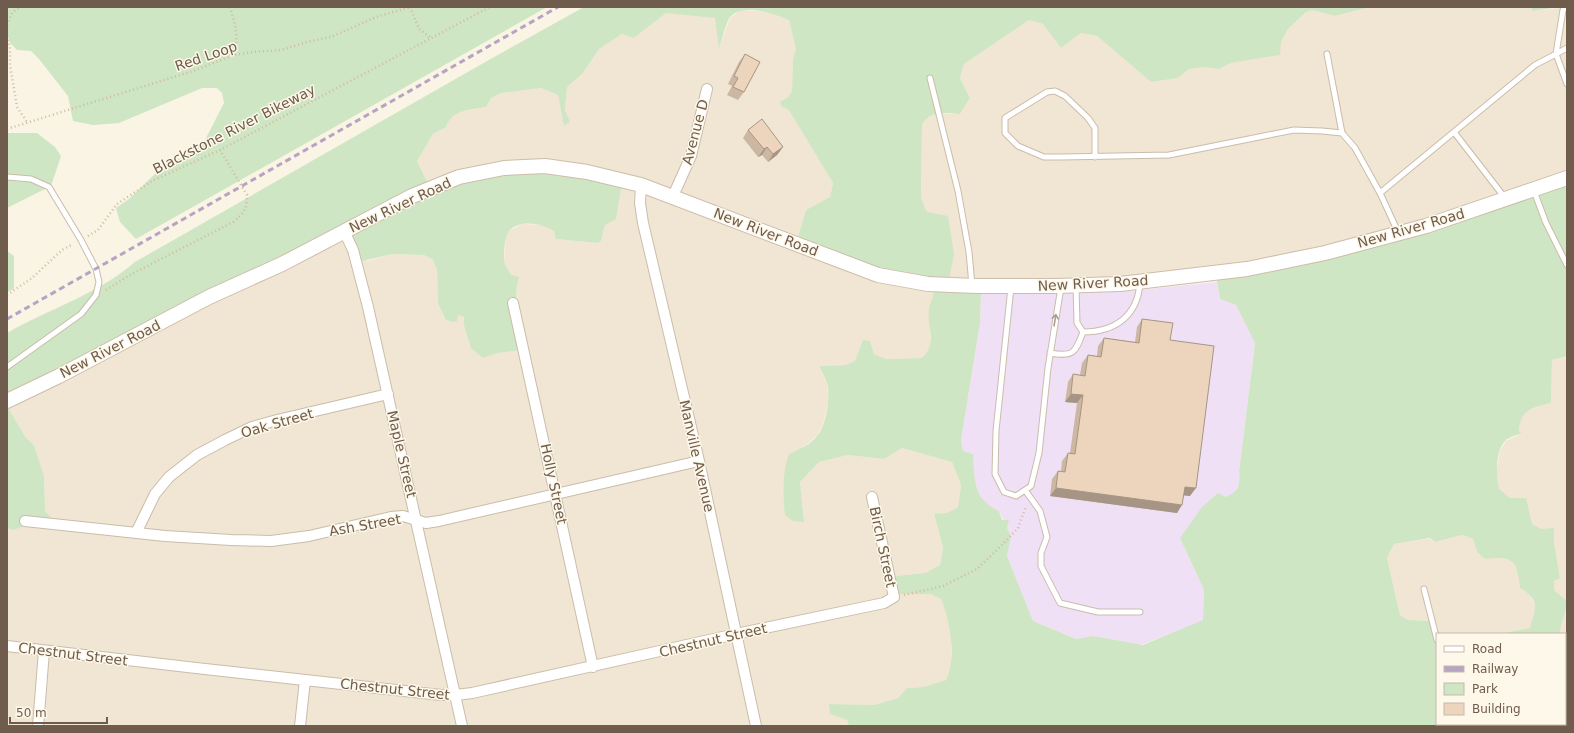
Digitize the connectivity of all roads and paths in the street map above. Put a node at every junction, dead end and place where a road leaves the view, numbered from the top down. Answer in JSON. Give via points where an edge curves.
{"nodes":[{"id":1,"x":19,"y":7,"type":"edge"},
{"id":2,"x":230,"y":7,"type":"edge"},
{"id":3,"x":410,"y":7,"type":"edge"},
{"id":4,"x":490,"y":7,"type":"edge"},
{"id":5,"x":1567,"y":7,"type":"edge"},
{"id":6,"x":7,"y":25,"type":"edge"},
{"id":7,"x":7,"y":36,"type":"edge"},
{"id":8,"x":431,"y":38,"type":"junction"},
{"id":9,"x":1567,"y":48,"type":"edge"},
{"id":10,"x":1327,"y":54,"type":"dead end"},
{"id":11,"x":1556,"y":54,"type":"junction"},
{"id":12,"x":234,"y":55,"type":"junction"},
{"id":13,"x":930,"y":78,"type":"dead end"},
{"id":14,"x":1567,"y":84,"type":"edge"},
{"id":15,"x":707,"y":89,"type":"dead end"},
{"id":16,"x":27,"y":122,"type":"junction"},
{"id":17,"x":7,"y":129,"type":"edge"},
{"id":18,"x":1454,"y":132,"type":"junction"},
{"id":19,"x":1342,"y":133,"type":"junction"},
{"id":20,"x":220,"y":150,"type":"junction"},
{"id":21,"x":1095,"y":157,"type":"junction"},
{"id":22,"x":7,"y":177,"type":"edge"},
{"id":23,"x":1567,"y":178,"type":"edge"},
{"id":24,"x":641,"y":185,"type":"junction"},
{"id":25,"x":1533,"y":189,"type":"junction"},
{"id":26,"x":1380,"y":193,"type":"junction"},
{"id":27,"x":673,"y":196,"type":"junction"},
{"id":28,"x":1506,"y":199,"type":"junction"},
{"id":29,"x":344,"y":231,"type":"junction"},
{"id":30,"x":1398,"y":232,"type":"junction"},
{"id":31,"x":81,"y":240,"type":"junction"},
{"id":32,"x":1567,"y":265,"type":"edge"},
{"id":33,"x":1140,"y":282,"type":"junction"},
{"id":34,"x":1076,"y":285,"type":"junction"},
{"id":35,"x":972,"y":286,"type":"junction"},
{"id":36,"x":1012,"y":286,"type":"junction"},
{"id":37,"x":1061,"y":286,"type":"junction"},
{"id":38,"x":7,"y":295,"type":"edge"},
{"id":39,"x":96,"y":295,"type":"junction"},
{"id":40,"x":513,"y":303,"type":"dead end"},
{"id":41,"x":1083,"y":332,"type":"junction"},
{"id":42,"x":1050,"y":353,"type":"junction"},
{"id":43,"x":7,"y":367,"type":"edge"},
{"id":44,"x":388,"y":394,"type":"junction"},
{"id":45,"x":7,"y":401,"type":"edge"},
{"id":46,"x":699,"y":461,"type":"junction"},
{"id":47,"x":1025,"y":490,"type":"junction"},
{"id":48,"x":556,"y":494,"type":"junction"},
{"id":49,"x":872,"y":497,"type":"dead end"},
{"id":50,"x":416,"y":519,"type":"junction"},
{"id":51,"x":25,"y":521,"type":"dead end"},
{"id":52,"x":136,"y":533,"type":"junction"},
{"id":53,"x":1424,"y":589,"type":"dead end"},
{"id":54,"x":894,"y":597,"type":"junction"},
{"id":55,"x":1140,"y":612,"type":"dead end"},
{"id":56,"x":736,"y":634,"type":"junction"},
{"id":57,"x":1436,"y":636,"type":"edge"},
{"id":58,"x":7,"y":646,"type":"edge"},
{"id":59,"x":44,"y":651,"type":"junction"},
{"id":60,"x":593,"y":667,"type":"junction"},
{"id":61,"x":305,"y":680,"type":"junction"},
{"id":62,"x":456,"y":695,"type":"junction"},
{"id":63,"x":38,"y":726,"type":"edge"},
{"id":64,"x":300,"y":726,"type":"edge"},
{"id":65,"x":462,"y":726,"type":"edge"},
{"id":66,"x":756,"y":726,"type":"edge"}],
"edges":[{"from":1,"to":6,"type":"path","via":[[12,13]]},
{"from":2,"to":12,"type":"path","via":[[235,21],[237,44]]},
{"from":3,"to":8,"type":"path","via":[[419,29]]},
{"from":3,"to":12,"type":"path","name":"Red Loop","via":[[376,17],[331,37],[281,50]]},
{"from":4,"to":8,"type":"path","name":"Blackstone River Bikeway"},
{"from":5,"to":11,"type":"lane","via":[[1563,10]]},
{"from":7,"to":16,"type":"path","via":[[17,107]]},
{"from":8,"to":20,"type":"path","name":"Blackstone River Bikeway"},
{"from":9,"to":11,"type":"lane"},
{"from":10,"to":19,"type":"lane"},
{"from":11,"to":14,"type":"lane"},
{"from":11,"to":18,"type":"lane","via":[[1535,65]]},
{"from":12,"to":16,"type":"path","name":"Red Loop","via":[[193,72]]},
{"from":13,"to":35,"type":"lane","via":[[958,191]]},
{"from":15,"to":27,"type":"street","name":"Avenue D","via":[[692,156]]},
{"from":16,"to":17,"type":"path","name":"Red Loop"},
{"from":18,"to":26,"type":"lane"},
{"from":18,"to":28,"type":"lane"},
{"from":19,"to":21,"type":"lane","via":[[1294,130],[1169,154]]},
{"from":19,"to":26,"type":"lane","via":[[1355,148]]},
{"from":20,"to":31,"type":"path","name":"Blackstone River Bikeway","via":[[152,181],[117,204],[98,230]]},
{"from":20,"to":39,"type":"path","via":[[247,195],[244,214]]},
{"from":21,"to":21,"type":"lane","via":[[1044,157],[1018,146],[1005,133],[1005,118],[1047,92],[1056,91],[1088,118],[1095,128]]},
{"from":22,"to":31,"type":"lane","via":[[30,179],[49,186]]},
{"from":23,"to":25,"type":"street","name":"New River Road"},
{"from":24,"to":27,"type":"street","name":"New River Road"},
{"from":24,"to":29,"type":"street","name":"New River Road","via":[[587,172],[545,166],[504,168],[459,177],[412,196]]},
{"from":24,"to":46,"type":"street","name":"Manville Avenue","via":[[643,223]]},
{"from":25,"to":28,"type":"street","name":"New River Road"},
{"from":25,"to":32,"type":"lane","via":[[1546,223]]},
{"from":26,"to":30,"type":"lane"},
{"from":27,"to":35,"type":"street","name":"New River Road","via":[[878,275],[928,284]]},
{"from":28,"to":30,"type":"street","name":"New River Road","via":[[1426,226]]},
{"from":29,"to":44,"type":"street","name":"Maple Street","via":[[353,250]]},
{"from":29,"to":45,"type":"street","name":"New River Road"},
{"from":30,"to":33,"type":"street","name":"New River Road","via":[[1325,253],[1247,269]]},
{"from":31,"to":38,"type":"path","name":"Blackstone River Bikeway","via":[[62,250],[32,278]]},
{"from":31,"to":39,"type":"lane","via":[[96,269],[99,282]]},
{"from":33,"to":34,"type":"street","name":"New River Road"},
{"from":33,"to":41,"type":"lane","via":[[1139,295],[1124,320],[1100,330]]},
{"from":34,"to":37,"type":"street","name":"New River Road"},
{"from":34,"to":41,"type":"lane","via":[[1077,323]]},
{"from":35,"to":36,"type":"street","name":"New River Road"},
{"from":36,"to":37,"type":"street","name":"New River Road"},
{"from":36,"to":47,"type":"lane","via":[[996,431],[995,474],[1004,492],[1016,496]]},
{"from":42,"to":37,"type":"lane","one_way":true},
{"from":39,"to":43,"type":"lane","via":[[81,314]]},
{"from":40,"to":48,"type":"street","name":"Holly Street"},
{"from":41,"to":42,"type":"lane","via":[[1077,348],[1071,353]]},
{"from":42,"to":47,"type":"lane","via":[[1039,453],[1031,486]]},
{"from":44,"to":50,"type":"street","name":"Maple Street"},
{"from":44,"to":52,"type":"street","name":"Oak Street","via":[[252,427],[197,455],[169,477],[155,494]]},
{"from":46,"to":48,"type":"street","name":"Ash Street"},
{"from":46,"to":56,"type":"street","name":"Manville Avenue"},
{"from":47,"to":54,"type":"path","via":[[1026,504],[1018,528],[977,569],[943,586]]},
{"from":47,"to":55,"type":"lane","via":[[1040,512],[1047,537],[1041,553],[1042,566],[1060,603],[1098,612]]},
{"from":48,"to":50,"type":"street","name":"Ash Street","via":[[439,521],[426,523]]},
{"from":48,"to":60,"type":"street","name":"Holly Street"},
{"from":49,"to":54,"type":"street","name":"Birch Street"},
{"from":50,"to":52,"type":"street","name":"Ash Street","via":[[391,517],[309,536],[271,541]]},
{"from":50,"to":62,"type":"street","name":"Maple Street"},
{"from":51,"to":52,"type":"street","name":"Ash Street"},
{"from":53,"to":57,"type":"lane"},
{"from":54,"to":56,"type":"street","name":"Chestnut Street","via":[[884,603]]},
{"from":56,"to":60,"type":"street","name":"Chestnut Street"},
{"from":56,"to":66,"type":"street","name":"Manville Avenue"},
{"from":58,"to":59,"type":"street","name":"Chestnut Street"},
{"from":59,"to":61,"type":"street","name":"Chestnut Street"},
{"from":59,"to":63,"type":"street"},
{"from":60,"to":62,"type":"street","name":"Chestnut Street"},
{"from":61,"to":62,"type":"street","name":"Chestnut Street"},
{"from":61,"to":64,"type":"street"},
{"from":62,"to":65,"type":"street","name":"Maple Street"}]}
